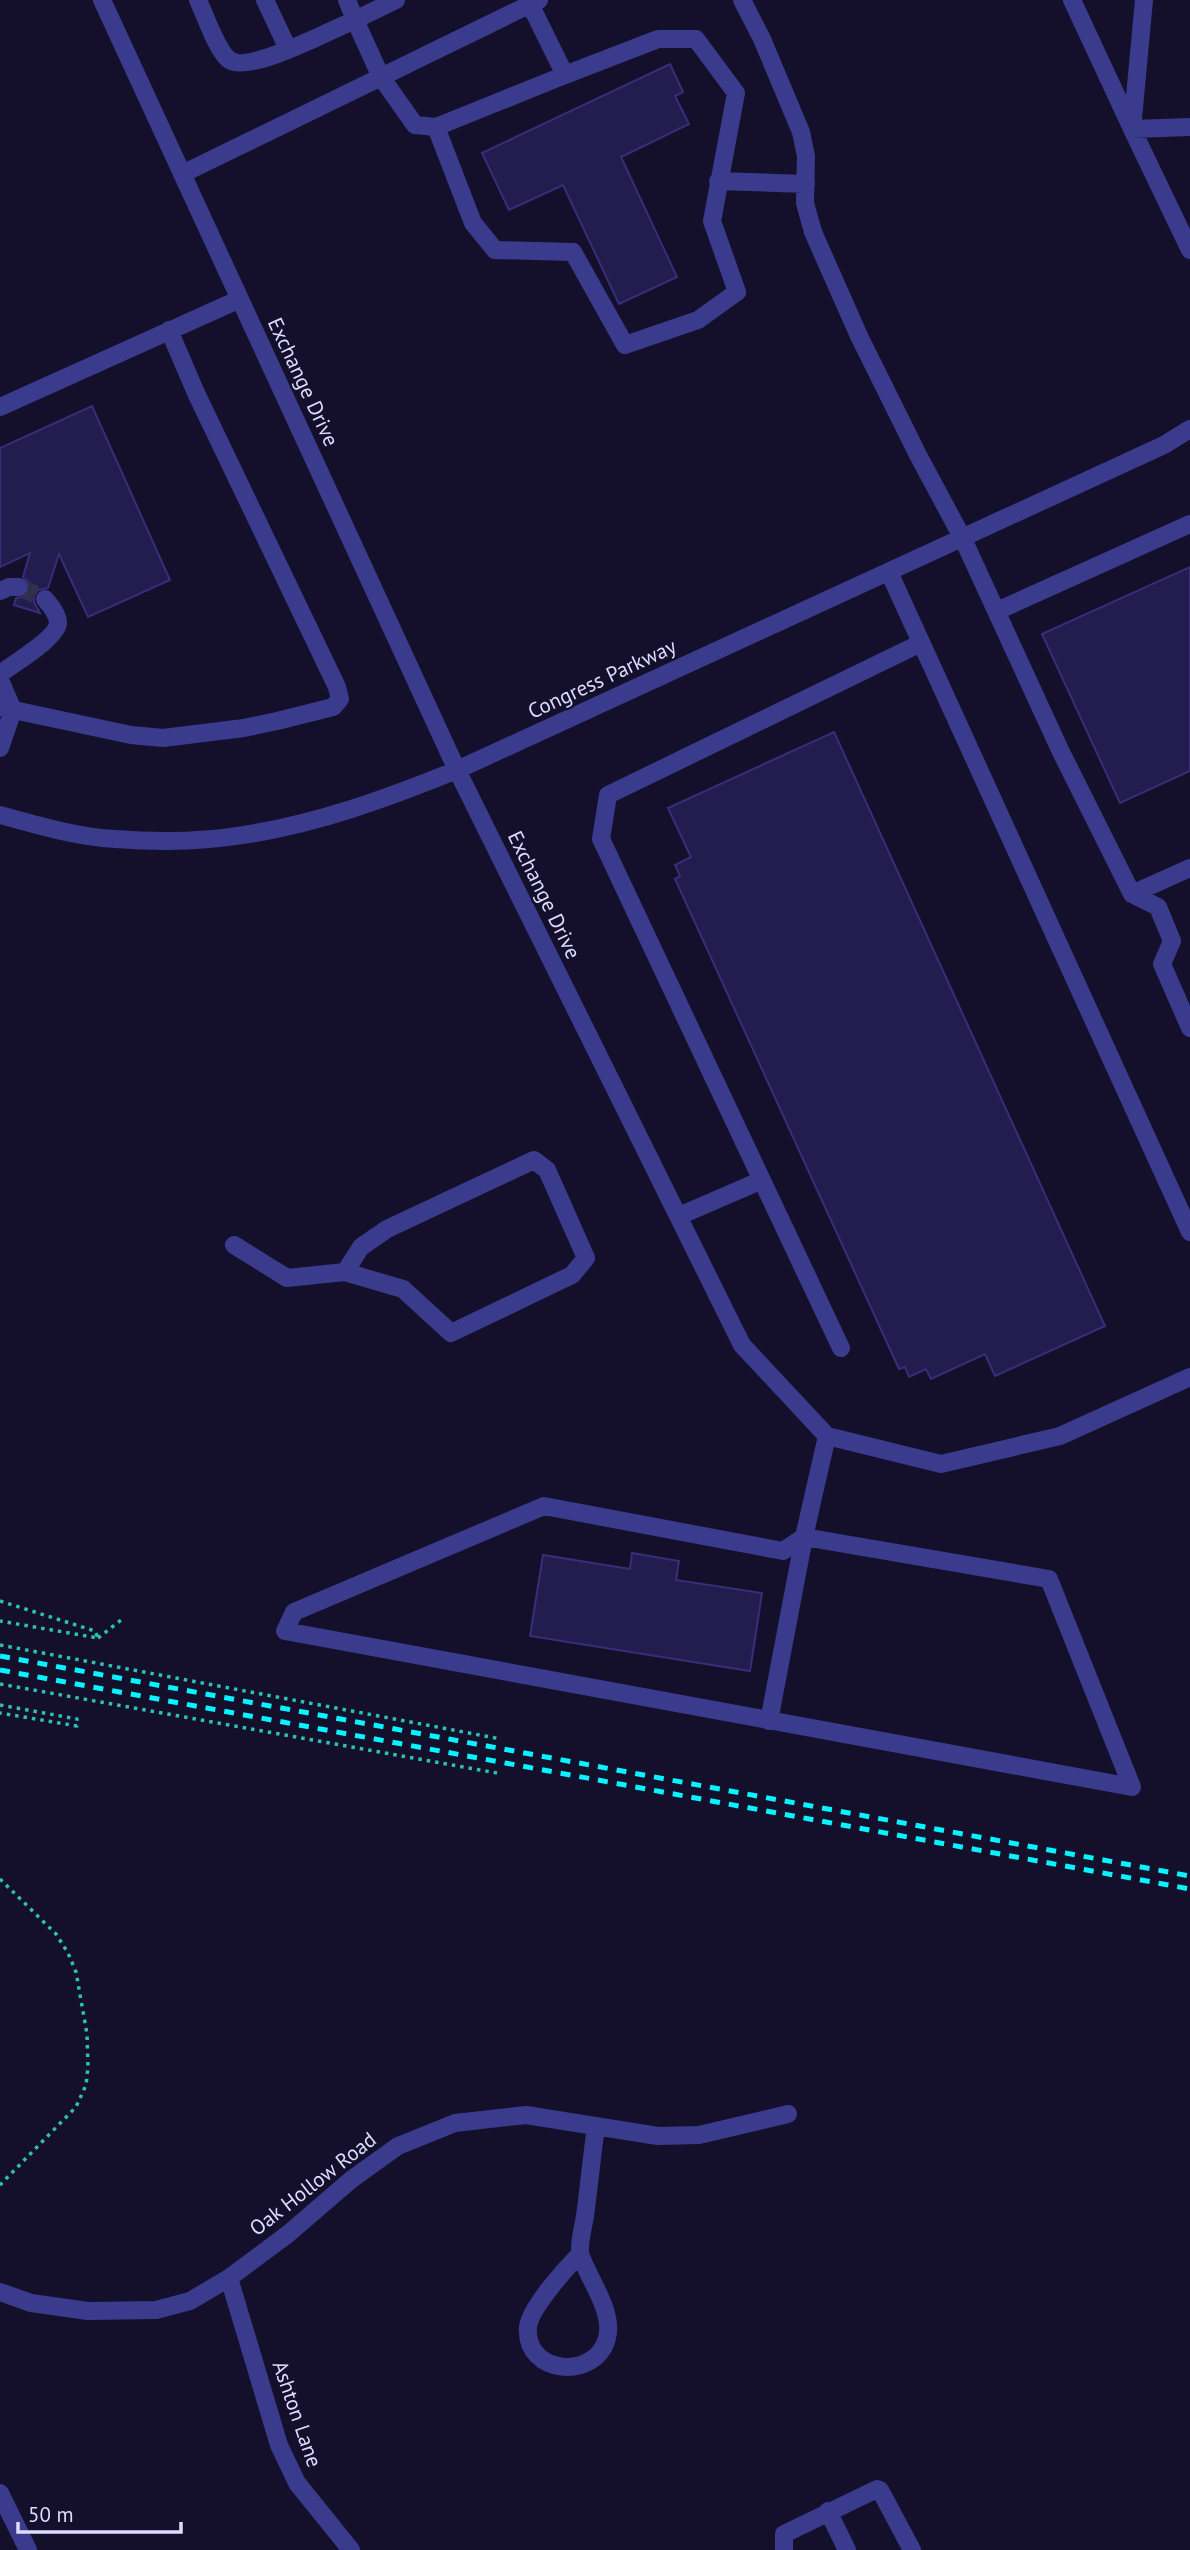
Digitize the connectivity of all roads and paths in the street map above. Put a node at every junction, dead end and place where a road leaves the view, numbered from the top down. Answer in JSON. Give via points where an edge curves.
{"nodes":[{"id":1,"x":102,"y":0,"type":"edge"},
{"id":2,"x":198,"y":0,"type":"edge"},
{"id":3,"x":265,"y":0,"type":"edge"},
{"id":4,"x":346,"y":0,"type":"edge"},
{"id":5,"x":396,"y":0,"type":"edge"},
{"id":6,"x":742,"y":0,"type":"edge"},
{"id":7,"x":1072,"y":0,"type":"edge"},
{"id":8,"x":1144,"y":0,"type":"edge"},
{"id":9,"x":533,"y":2,"type":"edge"},
{"id":10,"x":355,"y":20,"type":"junction"},
{"id":11,"x":288,"y":49,"type":"junction"},
{"id":12,"x":565,"y":75,"type":"junction"},
{"id":13,"x":381,"y":77,"type":"junction"},
{"id":14,"x":436,"y":127,"type":"junction"},
{"id":15,"x":1190,"y":127,"type":"edge"},
{"id":16,"x":1132,"y":129,"type":"junction"},
{"id":17,"x":182,"y":174,"type":"junction"},
{"id":18,"x":718,"y":181,"type":"junction"},
{"id":19,"x":806,"y":184,"type":"junction"},
{"id":20,"x":1190,"y":250,"type":"edge"},
{"id":21,"x":240,"y":299,"type":"junction"},
{"id":22,"x":169,"y":330,"type":"junction"},
{"id":23,"x":0,"y":408,"type":"edge"},
{"id":24,"x":1190,"y":429,"type":"edge"},
{"id":25,"x":1190,"y":524,"type":"edge"},
{"id":26,"x":963,"y":539,"type":"junction"},
{"id":27,"x":889,"y":572,"type":"junction"},
{"id":28,"x":19,"y":587,"type":"tunnel mouth"},
{"id":29,"x":0,"y":591,"type":"edge"},
{"id":30,"x":45,"y":598,"type":"dead end"},
{"id":31,"x":997,"y":611,"type":"junction"},
{"id":32,"x":921,"y":643,"type":"junction"},
{"id":33,"x":0,"y":674,"type":"edge"},
{"id":34,"x":0,"y":680,"type":"edge"},
{"id":35,"x":7,"y":708,"type":"edge"},
{"id":36,"x":0,"y":748,"type":"edge"},
{"id":37,"x":457,"y":770,"type":"junction"},
{"id":38,"x":0,"y":815,"type":"edge"},
{"id":39,"x":1190,"y":867,"type":"edge"},
{"id":40,"x":1132,"y":894,"type":"junction"},
{"id":41,"x":1190,"y":1028,"type":"edge"},
{"id":42,"x":762,"y":1180,"type":"junction"},
{"id":43,"x":679,"y":1216,"type":"junction"},
{"id":44,"x":1190,"y":1232,"type":"edge"},
{"id":45,"x":234,"y":1245,"type":"dead end"},
{"id":46,"x":345,"y":1272,"type":"junction"},
{"id":47,"x":841,"y":1348,"type":"dead end"},
{"id":48,"x":1190,"y":1377,"type":"edge"},
{"id":49,"x":827,"y":1436,"type":"junction"},
{"id":50,"x":804,"y":1537,"type":"junction"},
{"id":51,"x":0,"y":1601,"type":"edge"},
{"id":52,"x":121,"y":1620,"type":"dead end"},
{"id":53,"x":0,"y":1621,"type":"edge"},
{"id":54,"x":99,"y":1638,"type":"junction"},
{"id":55,"x":0,"y":1645,"type":"edge"},
{"id":56,"x":0,"y":1685,"type":"edge"},
{"id":57,"x":0,"y":1705,"type":"edge"},
{"id":58,"x":0,"y":1713,"type":"edge"},
{"id":59,"x":769,"y":1721,"type":"junction"},
{"id":60,"x":501,"y":1738,"type":"dead end"},
{"id":61,"x":497,"y":1773,"type":"dead end"},
{"id":62,"x":0,"y":1880,"type":"edge"},
{"id":63,"x":788,"y":2114,"type":"dead end"},
{"id":64,"x":596,"y":2126,"type":"junction"},
{"id":65,"x":0,"y":2185,"type":"edge"},
{"id":66,"x":580,"y":2254,"type":"junction"},
{"id":67,"x":229,"y":2278,"type":"junction"},
{"id":68,"x":0,"y":2292,"type":"edge"},
{"id":69,"x":0,"y":2493,"type":"edge"},
{"id":70,"x":828,"y":2511,"type":"junction"},
{"id":71,"x":28,"y":2550,"type":"edge"},
{"id":72,"x":351,"y":2550,"type":"edge"},
{"id":73,"x":783,"y":2550,"type":"edge"},
{"id":74,"x":847,"y":2550,"type":"edge"},
{"id":75,"x":912,"y":2550,"type":"edge"}],
"edges":[{"from":1,"to":17,"type":"street","name":"Exchange Drive"},
{"from":2,"to":11,"type":"street","via":[[228,59],[238,64],[253,62]]},
{"from":3,"to":11,"type":"street"},
{"from":4,"to":10,"type":"street"},
{"from":5,"to":10,"type":"street"},
{"from":6,"to":19,"type":"street","via":[[802,132]]},
{"from":7,"to":16,"type":"street"},
{"from":8,"to":16,"type":"street"},
{"from":9,"to":12,"type":"street"},
{"from":9,"to":13,"type":"street"},
{"from":10,"to":11,"type":"street"},
{"from":10,"to":13,"type":"street"},
{"from":12,"to":14,"type":"street"},
{"from":12,"to":18,"type":"street","via":[[658,39],[696,39],[736,93]]},
{"from":13,"to":14,"type":"street","via":[[415,125]]},
{"from":13,"to":17,"type":"street"},
{"from":14,"to":18,"type":"street","via":[[473,223],[495,250],[573,252],[625,345],[698,320],[737,292],[712,221]]},
{"from":15,"to":16,"type":"street"},
{"from":16,"to":20,"type":"street"},
{"from":17,"to":21,"type":"street","name":"Exchange Drive"},
{"from":18,"to":19,"type":"street"},
{"from":19,"to":26,"type":"street","via":[[805,203],[813,232],[854,325]]},
{"from":21,"to":22,"type":"street"},
{"from":21,"to":37,"type":"street","name":"Exchange Drive"},
{"from":22,"to":23,"type":"street"},
{"from":22,"to":35,"type":"street","via":[[340,699],[333,707],[288,719],[163,738]]},
{"from":24,"to":26,"type":"street","name":"Congress Parkway"},
{"from":25,"to":31,"type":"street"},
{"from":26,"to":27,"type":"street","name":"Congress Parkway"},
{"from":26,"to":31,"type":"street"},
{"from":27,"to":32,"type":"street"},
{"from":27,"to":37,"type":"street","name":"Congress Parkway"},
{"from":28,"to":29,"type":"street"},
{"from":30,"to":33,"type":"street","via":[[58,624],[52,635]]},
{"from":31,"to":40,"type":"street"},
{"from":32,"to":42,"type":"street","via":[[608,795],[601,839]]},
{"from":32,"to":44,"type":"street"},
{"from":34,"to":35,"type":"street"},
{"from":35,"to":36,"type":"street"},
{"from":37,"to":38,"type":"street","name":"Congress Parkway","via":[[381,800],[242,836],[113,839]]},
{"from":37,"to":43,"type":"street","name":"Exchange Drive"},
{"from":39,"to":40,"type":"street"},
{"from":40,"to":41,"type":"street","via":[[1158,907],[1172,941],[1162,964]]},
{"from":42,"to":43,"type":"street"},
{"from":42,"to":47,"type":"street"},
{"from":43,"to":49,"type":"street","name":"Exchange Drive","via":[[742,1345]]},
{"from":45,"to":46,"type":"street","via":[[287,1278]]},
{"from":46,"to":46,"type":"street","via":[[360,1247],[387,1229],[534,1160],[547,1170],[586,1258],[572,1275],[450,1333],[403,1289]]},
{"from":48,"to":49,"type":"street","via":[[1060,1436],[941,1464]]},
{"from":49,"to":50,"type":"street"},
{"from":50,"to":59,"type":"street"},
{"from":50,"to":59,"type":"street","via":[[1049,1579],[1132,1787]]},
{"from":50,"to":59,"type":"street","via":[[783,1551],[544,1506],[294,1612],[285,1631]]},
{"from":51,"to":54,"type":"path","via":[[95,1631]]},
{"from":52,"to":54,"type":"path"},
{"from":53,"to":54,"type":"path"},
{"from":55,"to":60,"type":"path"},
{"from":56,"to":61,"type":"path"},
{"from":57,"to":58,"type":"path","via":[[77,1718],[77,1726]]},
{"from":62,"to":65,"type":"path","via":[[56,1934],[68,1952],[87,2034],[88,2067],[76,2107]]},
{"from":63,"to":64,"type":"street","name":"Oak Hollow Road","via":[[699,2135],[658,2136]]},
{"from":64,"to":66,"type":"street"},
{"from":64,"to":67,"type":"street","name":"Oak Hollow Road","via":[[526,2115],[455,2123],[398,2146]]},
{"from":66,"to":66,"type":"street","via":[[535,2311],[528,2327],[538,2356],[562,2368],[592,2360],[608,2336],[607,2314]]},
{"from":67,"to":68,"type":"street","name":"Oak Hollow Road","via":[[190,2301],[156,2310],[88,2311],[31,2303]]},
{"from":67,"to":72,"type":"street","name":"Ashton Lane","via":[[279,2445],[297,2483]]},
{"from":69,"to":71,"type":"street"},
{"from":70,"to":73,"type":"street","via":[[784,2534]]},
{"from":70,"to":74,"type":"street"},
{"from":70,"to":75,"type":"street","via":[[880,2490]]}]}
